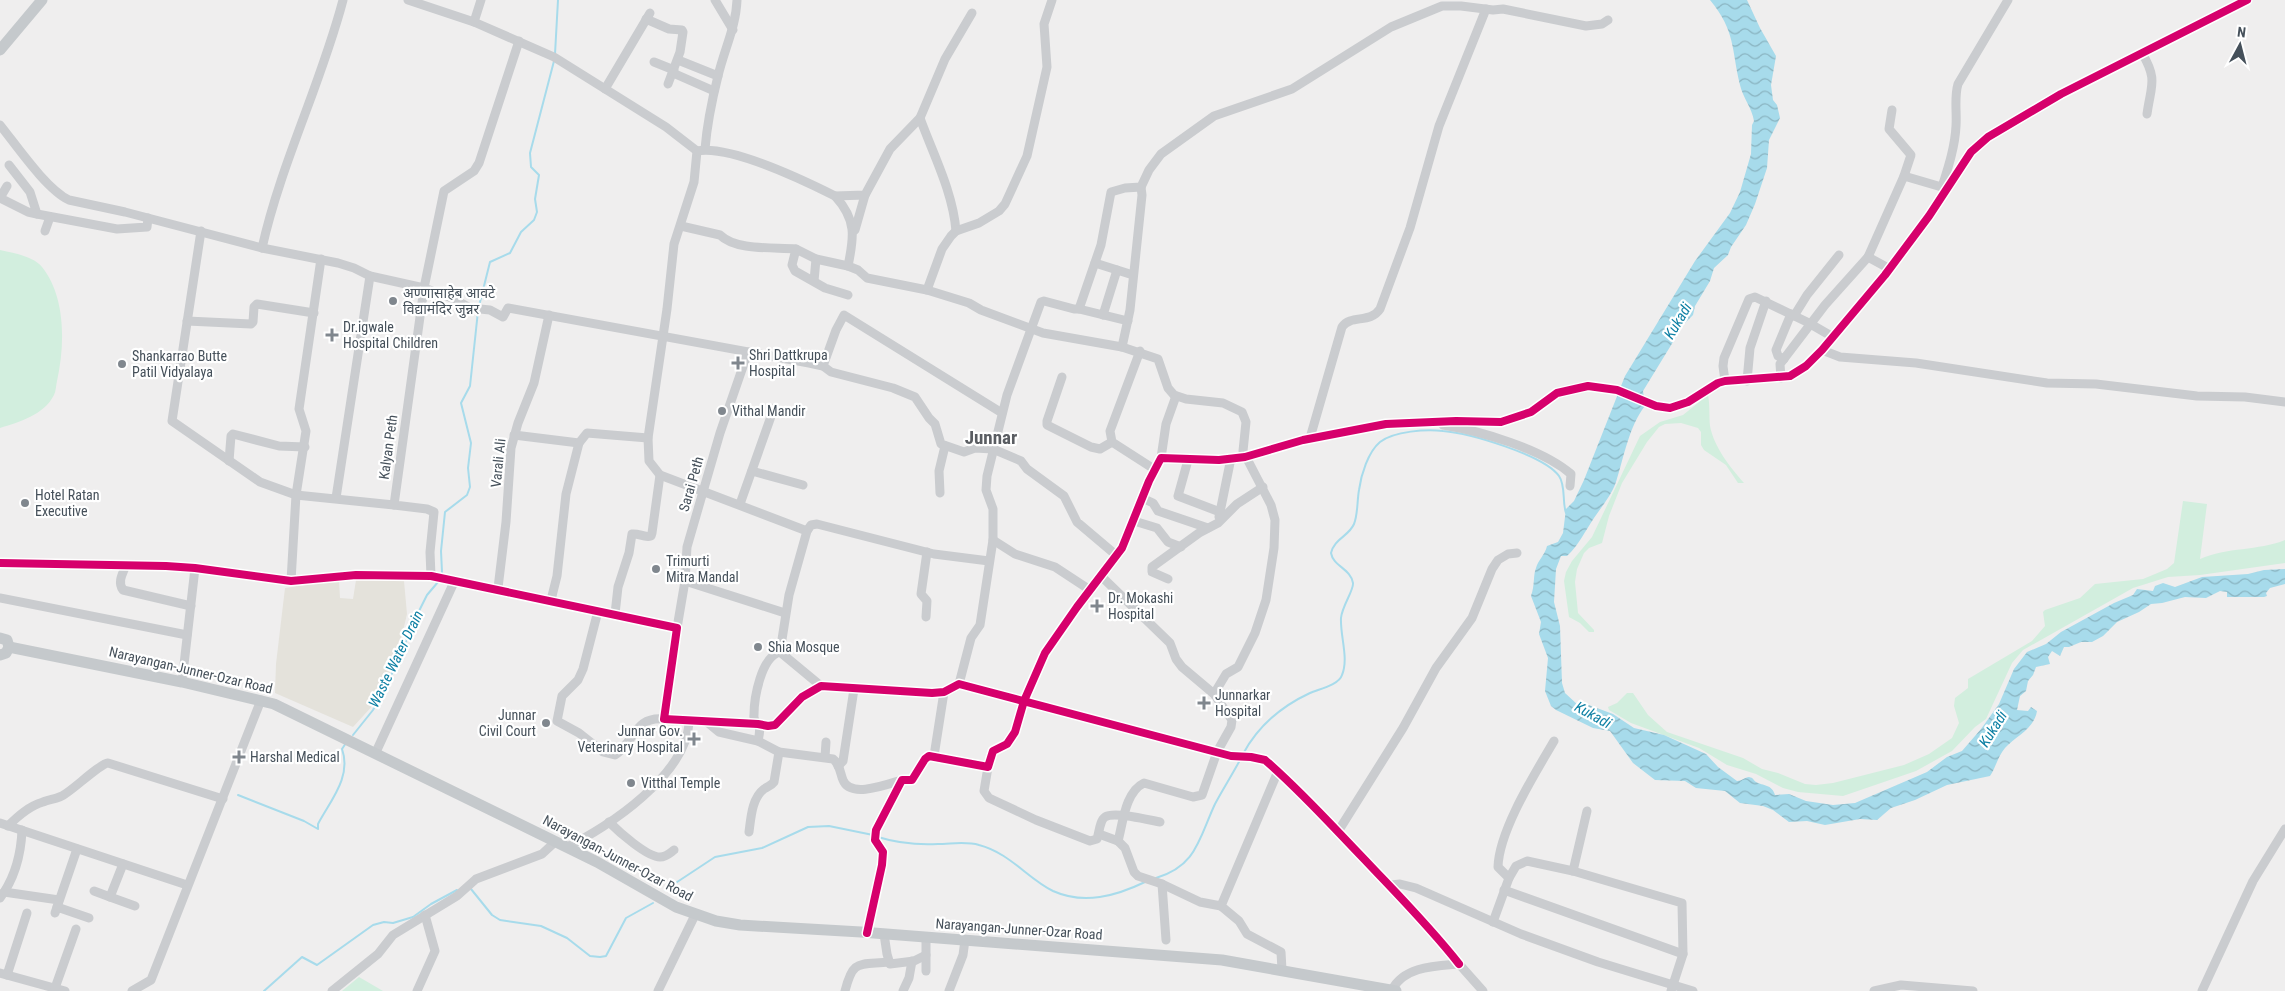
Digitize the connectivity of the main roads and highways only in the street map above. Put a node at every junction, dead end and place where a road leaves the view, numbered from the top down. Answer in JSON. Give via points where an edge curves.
{"nodes":[{"id":1,"x":42,"y":0,"type":"edge"},
{"id":2,"x":0,"y":50,"type":"edge"},
{"id":3,"x":0,"y":638,"type":"edge"},
{"id":4,"x":9,"y":647,"type":"junction"},
{"id":5,"x":0,"y":655,"type":"edge"},
{"id":6,"x":1394,"y":990,"type":"edge"}],
"edges":[{"from":1,"to":2,"type":"main road"},
{"from":3,"to":4,"type":"main road","via":[[7,640]]},
{"from":4,"to":5,"type":"main road"},
{"from":4,"to":6,"type":"main road","name":"Narayangan-Junner-Ozar Road","via":[[261,700],[376,752],[695,915],[740,925],[1222,960]]}]}
